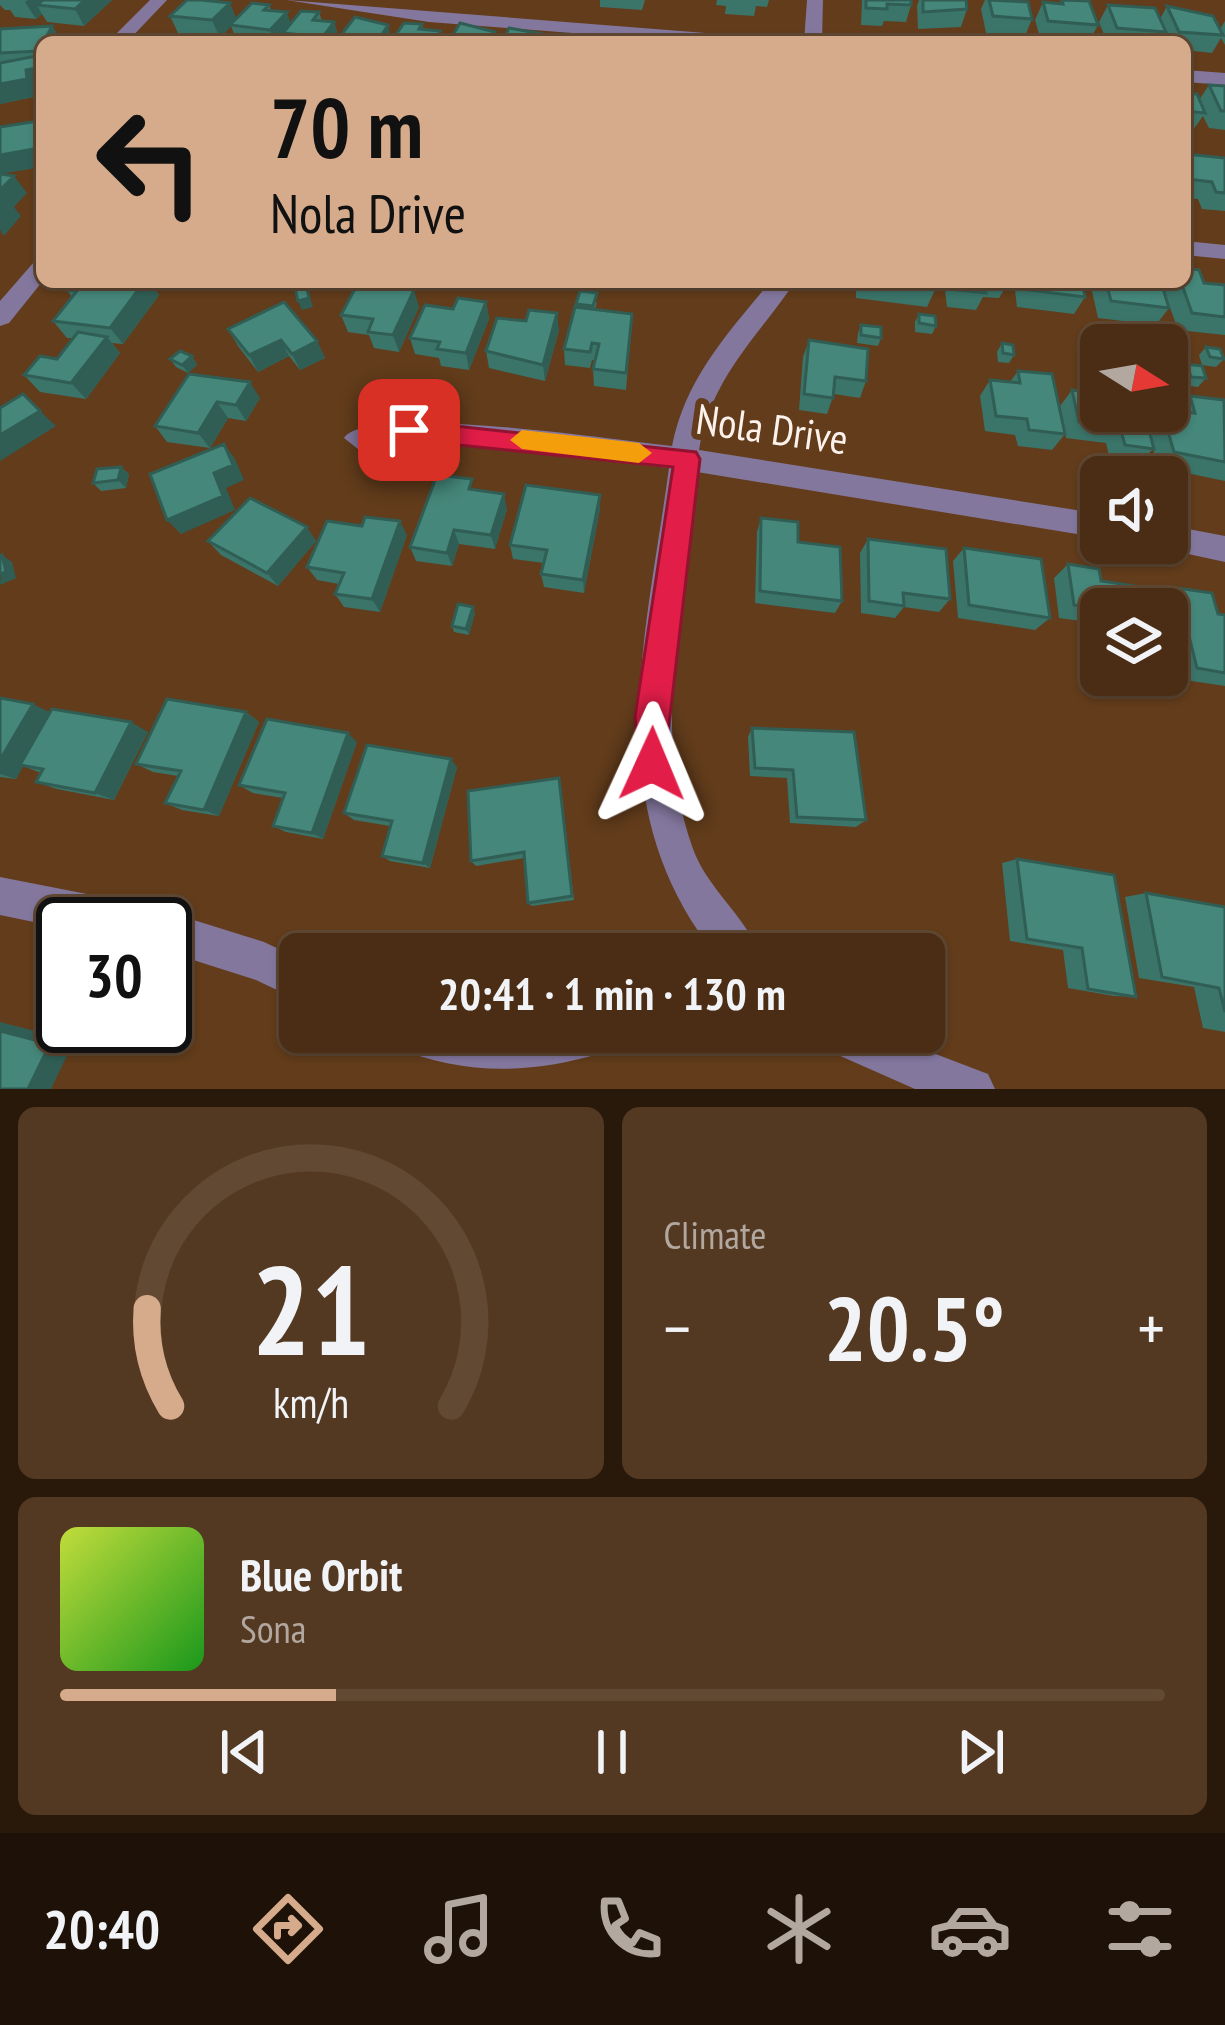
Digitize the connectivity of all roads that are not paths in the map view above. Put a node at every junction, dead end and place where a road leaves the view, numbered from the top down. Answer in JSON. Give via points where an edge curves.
{"nodes":[{"id":1,"x":159,"y":0,"type":"edge"},
{"id":2,"x":294,"y":0,"type":"edge"},
{"id":3,"x":554,"y":0,"type":"edge"},
{"id":4,"x":815,"y":0,"type":"edge"},
{"id":5,"x":543,"y":25,"type":"junction"},
{"id":6,"x":122,"y":36,"type":"edge"},
{"id":7,"x":681,"y":36,"type":"edge"},
{"id":8,"x":813,"y":36,"type":"edge"},
{"id":9,"x":1191,"y":76,"type":"edge"},
{"id":10,"x":1225,"y":79,"type":"edge"},
{"id":11,"x":1191,"y":249,"type":"edge"},
{"id":12,"x":1225,"y":252,"type":"edge"},
{"id":13,"x":36,"y":274,"type":"edge"},
{"id":14,"x":778,"y":288,"type":"edge"},
{"id":15,"x":0,"y":316,"type":"edge"},
{"id":16,"x":358,"y":438,"type":"dead end"},
{"id":17,"x":687,"y":459,"type":"junction"},
{"id":18,"x":1080,"y":523,"type":"edge"},
{"id":19,"x":1188,"y":542,"type":"edge"},
{"id":20,"x":1225,"y":549,"type":"edge"},
{"id":21,"x":0,"y":896,"type":"edge"},
{"id":22,"x":36,"y":903,"type":"edge"},
{"id":23,"x":721,"y":933,"type":"edge"},
{"id":24,"x":192,"y":939,"type":"edge"},
{"id":25,"x":279,"y":970,"type":"edge"},
{"id":26,"x":876,"y":1053,"type":"edge"},
{"id":27,"x":973,"y":1089,"type":"edge"}],
"edges":[{"from":1,"to":6,"type":"street"},
{"from":2,"to":5,"type":"street"},
{"from":3,"to":5,"type":"street"},
{"from":4,"to":8,"type":"street"},
{"from":5,"to":7,"type":"street"},
{"from":9,"to":10,"type":"street"},
{"from":11,"to":12,"type":"street"},
{"from":13,"to":15,"type":"street"},
{"from":14,"to":17,"type":"street","via":[[709,379]]},
{"from":16,"to":17,"type":"street","name":"Nola Drive","via":[[455,431]]},
{"from":17,"to":18,"type":"street","name":"Nola Drive"},
{"from":17,"to":23,"type":"street","via":[[651,717],[652,764],[679,863]]},
{"from":19,"to":20,"type":"street"},
{"from":21,"to":22,"type":"street"},
{"from":24,"to":25,"type":"street"},
{"from":26,"to":27,"type":"street"}]}
